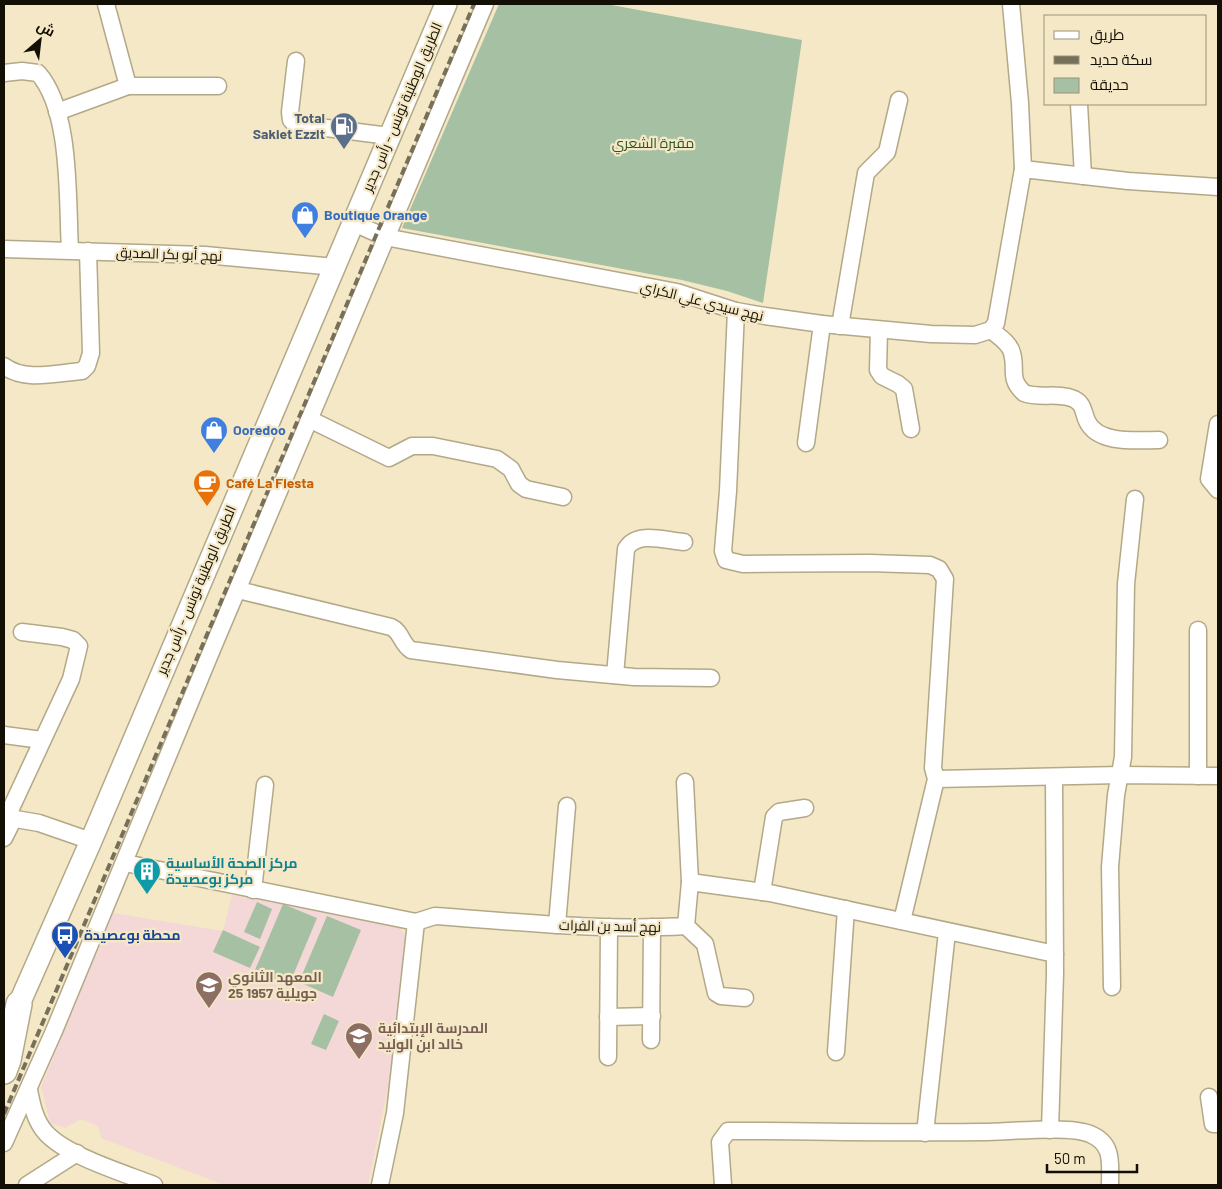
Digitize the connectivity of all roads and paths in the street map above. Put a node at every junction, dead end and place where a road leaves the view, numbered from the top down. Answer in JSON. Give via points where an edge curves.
{"nodes":[{"id":1,"x":106,"y":4,"type":"edge"},
{"id":2,"x":446,"y":4,"type":"edge"},
{"id":3,"x":485,"y":4,"type":"edge"},
{"id":4,"x":1011,"y":4,"type":"edge"},
{"id":5,"x":296,"y":61,"type":"dead end"},
{"id":6,"x":4,"y":73,"type":"edge"},
{"id":7,"x":128,"y":86,"type":"junction"},
{"id":8,"x":218,"y":86,"type":"dead end"},
{"id":9,"x":899,"y":100,"type":"dead end"},
{"id":10,"x":1079,"y":105,"type":"edge"},
{"id":11,"x":57,"y":112,"type":"junction"},
{"id":12,"x":389,"y":136,"type":"junction"},
{"id":13,"x":1023,"y":169,"type":"junction"},
{"id":14,"x":1083,"y":176,"type":"junction"},
{"id":15,"x":1218,"y":188,"type":"edge"},
{"id":16,"x":354,"y":223,"type":"junction"},
{"id":17,"x":386,"y":237,"type":"junction"},
{"id":18,"x":4,"y":249,"type":"edge"},
{"id":19,"x":70,"y":250,"type":"junction"},
{"id":20,"x":88,"y":250,"type":"junction"},
{"id":21,"x":335,"y":266,"type":"junction"},
{"id":22,"x":736,"y":311,"type":"junction"},
{"id":23,"x":822,"y":324,"type":"junction"},
{"id":24,"x":840,"y":326,"type":"junction"},
{"id":25,"x":879,"y":330,"type":"junction"},
{"id":26,"x":991,"y":330,"type":"junction"},
{"id":27,"x":4,"y":366,"type":"edge"},
{"id":28,"x":309,"y":419,"type":"junction"},
{"id":29,"x":1218,"y":424,"type":"edge"},
{"id":30,"x":911,"y":429,"type":"dead end"},
{"id":31,"x":1159,"y":440,"type":"dead end"},
{"id":32,"x":806,"y":443,"type":"dead end"},
{"id":33,"x":1218,"y":490,"type":"edge"},
{"id":34,"x":563,"y":497,"type":"dead end"},
{"id":35,"x":1135,"y":499,"type":"dead end"},
{"id":36,"x":684,"y":542,"type":"dead end"},
{"id":37,"x":238,"y":590,"type":"junction"},
{"id":38,"x":1198,"y":630,"type":"dead end"},
{"id":39,"x":22,"y":632,"type":"dead end"},
{"id":40,"x":615,"y":675,"type":"junction"},
{"id":41,"x":712,"y":678,"type":"dead end"},
{"id":42,"x":4,"y":735,"type":"edge"},
{"id":43,"x":42,"y":740,"type":"junction"},
{"id":44,"x":1120,"y":775,"type":"junction"},
{"id":45,"x":1198,"y":776,"type":"junction"},
{"id":46,"x":1218,"y":776,"type":"edge"},
{"id":47,"x":1054,"y":778,"type":"junction"},
{"id":48,"x":936,"y":780,"type":"junction"},
{"id":49,"x":685,"y":782,"type":"dead end"},
{"id":50,"x":265,"y":785,"type":"dead end"},
{"id":51,"x":566,"y":806,"type":"dead end"},
{"id":52,"x":805,"y":808,"type":"dead end"},
{"id":53,"x":8,"y":817,"type":"edge"},
{"id":54,"x":4,"y":838,"type":"edge"},
{"id":55,"x":91,"y":841,"type":"junction"},
{"id":56,"x":125,"y":863,"type":"junction"},
{"id":57,"x":690,"y":882,"type":"junction"},
{"id":58,"x":253,"y":890,"type":"junction"},
{"id":59,"x":762,"y":892,"type":"junction"},
{"id":60,"x":846,"y":910,"type":"junction"},
{"id":61,"x":902,"y":921,"type":"junction"},
{"id":62,"x":416,"y":922,"type":"junction"},
{"id":63,"x":557,"y":925,"type":"junction"},
{"id":64,"x":686,"y":926,"type":"junction"},
{"id":65,"x":609,"y":927,"type":"junction"},
{"id":66,"x":652,"y":927,"type":"junction"},
{"id":67,"x":948,"y":932,"type":"junction"},
{"id":68,"x":1055,"y":954,"type":"junction"},
{"id":69,"x":1112,"y":987,"type":"dead end"},
{"id":70,"x":745,"y":998,"type":"dead end"},
{"id":71,"x":19,"y":1004,"type":"junction"},
{"id":72,"x":652,"y":1016,"type":"junction"},
{"id":73,"x":608,"y":1017,"type":"junction"},
{"id":74,"x":4,"y":1038,"type":"edge"},
{"id":75,"x":652,"y":1040,"type":"dead end"},
{"id":76,"x":836,"y":1052,"type":"dead end"},
{"id":77,"x":608,"y":1057,"type":"dead end"},
{"id":78,"x":4,"y":1071,"type":"edge"},
{"id":79,"x":28,"y":1090,"type":"junction"},
{"id":80,"x":1209,"y":1097,"type":"dead end"},
{"id":81,"x":1218,"y":1124,"type":"edge"},
{"id":82,"x":1050,"y":1130,"type":"junction"},
{"id":83,"x":925,"y":1133,"type":"junction"},
{"id":84,"x":4,"y":1143,"type":"edge"},
{"id":85,"x":77,"y":1153,"type":"junction"},
{"id":86,"x":27,"y":1185,"type":"edge"},
{"id":87,"x":154,"y":1185,"type":"edge"},
{"id":88,"x":380,"y":1185,"type":"edge"},
{"id":89,"x":723,"y":1185,"type":"edge"},
{"id":90,"x":1110,"y":1185,"type":"edge"}],
"edges":[{"from":1,"to":7,"type":"street"},
{"from":2,"to":12,"type":"main road","name":"الطريق الوطنية تونس - رأس جدير"},
{"from":3,"to":17,"type":"street"},
{"from":4,"to":13,"type":"street"},
{"from":5,"to":12,"type":"street","via":[[290,112],[295,124]]},
{"from":6,"to":11,"type":"street","via":[[22,70],[38,73]]},
{"from":7,"to":8,"type":"street"},
{"from":7,"to":11,"type":"street"},
{"from":9,"to":24,"type":"street","via":[[887,152],[869,168],[864,183]]},
{"from":10,"to":14,"type":"street"},
{"from":11,"to":19,"type":"street","via":[[64,148]]},
{"from":12,"to":16,"type":"main road","name":"الطريق الوطنية تونس - رأس جدير"},
{"from":13,"to":14,"type":"street"},
{"from":13,"to":26,"type":"street","via":[[996,323]]},
{"from":14,"to":15,"type":"street"},
{"from":16,"to":17,"type":"street","name":"نهج سيدي علي الكراي"},
{"from":16,"to":21,"type":"main road","name":"الطريق الوطنية تونس - رأس جدير"},
{"from":17,"to":22,"type":"street","name":"نهج سيدي علي الكراي","via":[[678,292]]},
{"from":17,"to":28,"type":"street"},
{"from":18,"to":19,"type":"street","name":"نهج أبو بكر الصديق"},
{"from":19,"to":20,"type":"street","name":"نهج أبو بكر الصديق"},
{"from":20,"to":21,"type":"street","name":"نهج أبو بكر الصديق","via":[[222,256]]},
{"from":20,"to":27,"type":"street","via":[[91,353],[87,366],[82,371],[28,376]]},
{"from":21,"to":55,"type":"main road","name":"الطريق الوطنية تونس - رأس جدير"},
{"from":22,"to":23,"type":"street","name":"نهج سيدي علي الكراي"},
{"from":22,"to":48,"type":"street","via":[[723,556],[727,561],[744,564],[886,563],[930,565],[939,569],[946,584],[933,768]]},
{"from":23,"to":24,"type":"street","name":"نهج سيدي علي الكراي"},
{"from":23,"to":32,"type":"street"},
{"from":24,"to":25,"type":"street","name":"نهج سيدي علي الكراي"},
{"from":25,"to":26,"type":"street","name":"نهج سيدي علي الكراي","via":[[975,335]]},
{"from":25,"to":30,"type":"street","via":[[878,370],[904,389]]},
{"from":26,"to":31,"type":"street","via":[[1009,346],[1013,379],[1024,393],[1059,395],[1076,400],[1085,410],[1090,425],[1105,435]]},
{"from":28,"to":34,"type":"street","via":[[389,458],[412,446],[433,446],[497,459],[511,469],[519,484],[526,489]]},
{"from":28,"to":37,"type":"street"},
{"from":29,"to":33,"type":"street","via":[[1209,480]]},
{"from":35,"to":44,"type":"street","via":[[1127,576]]},
{"from":36,"to":40,"type":"street","via":[[638,538],[626,549]]},
{"from":37,"to":40,"type":"street","via":[[391,627],[412,650]]},
{"from":37,"to":56,"type":"street"},
{"from":38,"to":45,"type":"street"},
{"from":39,"to":43,"type":"street","via":[[62,637],[79,646],[71,679]]},
{"from":40,"to":41,"type":"street"},
{"from":42,"to":43,"type":"street"},
{"from":43,"to":53,"type":"street"},
{"from":44,"to":45,"type":"street"},
{"from":44,"to":47,"type":"street"},
{"from":44,"to":69,"type":"street","via":[[1110,867]]},
{"from":45,"to":46,"type":"street"},
{"from":47,"to":48,"type":"street"},
{"from":47,"to":68,"type":"street"},
{"from":48,"to":61,"type":"street"},
{"from":49,"to":57,"type":"street"},
{"from":50,"to":58,"type":"street"},
{"from":51,"to":63,"type":"street"},
{"from":52,"to":59,"type":"street","via":[[779,812],[774,817]]},
{"from":53,"to":54,"type":"street"},
{"from":53,"to":55,"type":"street","via":[[39,823]]},
{"from":55,"to":71,"type":"main road","name":"الطريق الوطنية تونس - رأس جدير"},
{"from":56,"to":58,"type":"street","name":"نهج أسد بن الفرات"},
{"from":56,"to":79,"type":"street"},
{"from":57,"to":59,"type":"street"},
{"from":57,"to":64,"type":"street"},
{"from":58,"to":62,"type":"street","name":"نهج أسد بن الفرات"},
{"from":59,"to":60,"type":"street"},
{"from":60,"to":61,"type":"street"},
{"from":60,"to":76,"type":"street"},
{"from":61,"to":67,"type":"street"},
{"from":62,"to":63,"type":"street","name":"نهج أسد بن الفرات","via":[[435,916]]},
{"from":62,"to":88,"type":"street","via":[[396,1113]]},
{"from":63,"to":65,"type":"street","name":"نهج أسد بن الفرات"},
{"from":64,"to":66,"type":"street","name":"نهج أسد بن الفرات"},
{"from":64,"to":70,"type":"street","via":[[705,944],[716,993]]},
{"from":65,"to":66,"type":"street","name":"نهج أسد بن الفرات"},
{"from":65,"to":73,"type":"street"},
{"from":66,"to":72,"type":"street"},
{"from":67,"to":68,"type":"street"},
{"from":67,"to":83,"type":"street"},
{"from":68,"to":82,"type":"street"},
{"from":71,"to":74,"type":"main road","name":"الطريق الوطنية تونس - رأس جدير"},
{"from":71,"to":78,"type":"highway"},
{"from":72,"to":73,"type":"street"},
{"from":72,"to":75,"type":"street"},
{"from":73,"to":77,"type":"street"},
{"from":79,"to":84,"type":"street"},
{"from":79,"to":85,"type":"street","via":[[44,1132]]},
{"from":80,"to":81,"type":"street","via":[[1213,1124]]},
{"from":82,"to":83,"type":"street"},
{"from":82,"to":90,"type":"street","via":[[1083,1132],[1104,1143],[1111,1156]]},
{"from":83,"to":89,"type":"street","via":[[728,1131],[720,1142]]},
{"from":85,"to":86,"type":"street"},
{"from":85,"to":87,"type":"street"}]}
